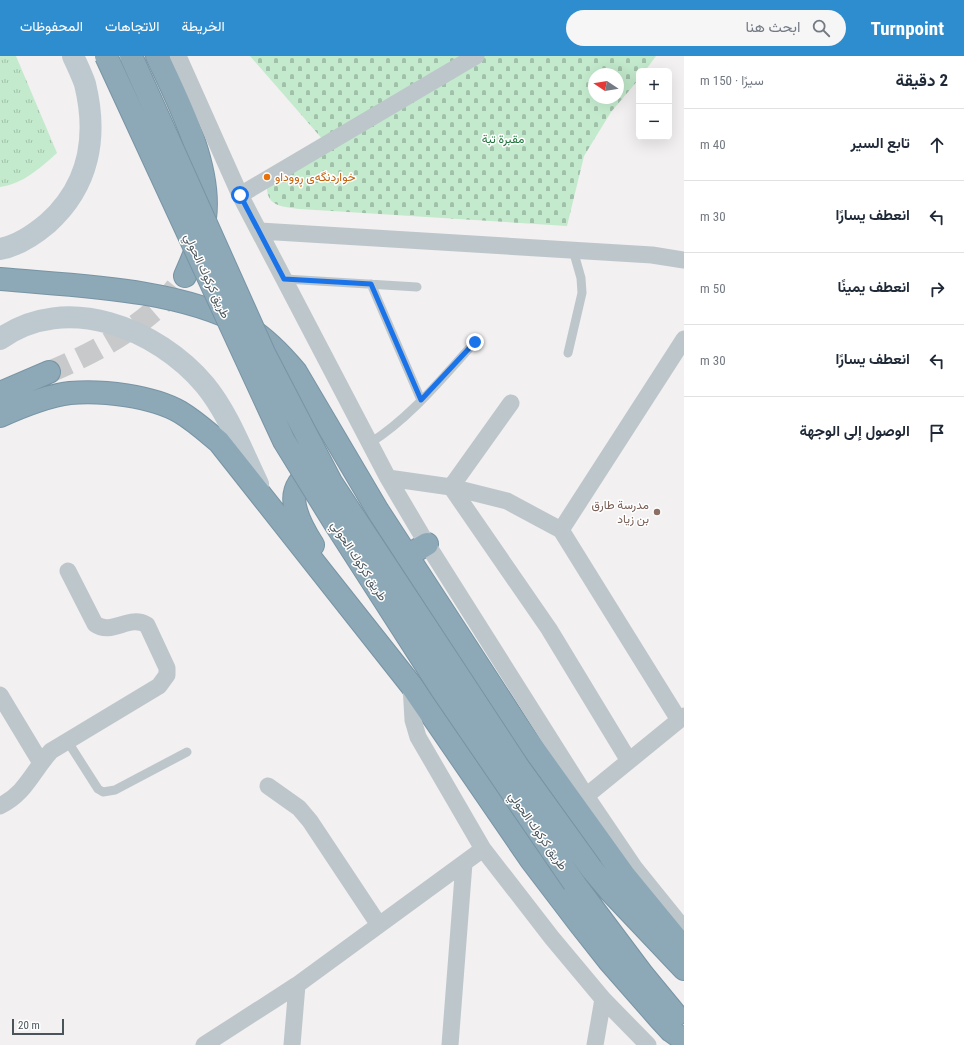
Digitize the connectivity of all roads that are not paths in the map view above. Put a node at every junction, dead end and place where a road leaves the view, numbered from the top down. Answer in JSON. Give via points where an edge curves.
{"nodes":[{"id":1,"x":73,"y":56,"type":"edge"},
{"id":2,"x":106,"y":56,"type":"edge"},
{"id":3,"x":131,"y":56,"type":"edge"},
{"id":4,"x":157,"y":56,"type":"edge"},
{"id":5,"x":178,"y":56,"type":"edge"},
{"id":6,"x":476,"y":56,"type":"edge"},
{"id":7,"x":240,"y":195,"type":"junction"},
{"id":8,"x":260,"y":231,"type":"junction"},
{"id":9,"x":0,"y":249,"type":"edge"},
{"id":10,"x":573,"y":250,"type":"junction"},
{"id":11,"x":684,"y":260,"type":"edge"},
{"id":12,"x":185,"y":276,"type":"tunnel mouth"},
{"id":13,"x":0,"y":279,"type":"edge"},
{"id":14,"x":284,"y":279,"type":"junction"},
{"id":15,"x":371,"y":284,"type":"junction"},
{"id":16,"x":417,"y":287,"type":"dead end"},
{"id":17,"x":0,"y":339,"type":"edge"},
{"id":18,"x":684,"y":339,"type":"edge"},
{"id":19,"x":475,"y":342,"type":"dead end"},
{"id":20,"x":568,"y":353,"type":"dead end"},
{"id":21,"x":49,"y":372,"type":"tunnel mouth"},
{"id":22,"x":0,"y":393,"type":"edge"},
{"id":23,"x":421,"y":400,"type":"junction"},
{"id":24,"x":511,"y":403,"type":"dead end"},
{"id":25,"x":0,"y":416,"type":"edge"},
{"id":26,"x":370,"y":443,"type":"junction"},
{"id":27,"x":388,"y":478,"type":"junction"},
{"id":28,"x":451,"y":487,"type":"junction"},
{"id":29,"x":270,"y":506,"type":"junction"},
{"id":30,"x":378,"y":511,"type":"junction"},
{"id":31,"x":560,"y":530,"type":"junction"},
{"id":32,"x":427,"y":544,"type":"junction"},
{"id":33,"x":407,"y":556,"type":"junction"},
{"id":34,"x":68,"y":571,"type":"dead end"},
{"id":35,"x":344,"y":601,"type":"junction"},
{"id":36,"x":411,"y":685,"type":"junction"},
{"id":37,"x":0,"y":695,"type":"edge"},
{"id":38,"x":681,"y":718,"type":"edge"},
{"id":39,"x":68,"y":742,"type":"junction"},
{"id":40,"x":187,"y":752,"type":"dead end"},
{"id":41,"x":629,"y":761,"type":"junction"},
{"id":42,"x":41,"y":763,"type":"junction"},
{"id":43,"x":268,"y":786,"type":"dead end"},
{"id":44,"x":586,"y":796,"type":"junction"},
{"id":45,"x":0,"y":806,"type":"edge"},
{"id":46,"x":483,"y":848,"type":"junction"},
{"id":47,"x":464,"y":863,"type":"junction"},
{"id":48,"x":379,"y":925,"type":"junction"},
{"id":49,"x":684,"y":929,"type":"edge"},
{"id":50,"x":684,"y":948,"type":"edge"},
{"id":51,"x":684,"y":969,"type":"edge"},
{"id":52,"x":297,"y":985,"type":"junction"},
{"id":53,"x":603,"y":999,"type":"junction"},
{"id":54,"x":684,"y":1023,"type":"edge"},
{"id":55,"x":684,"y":1040,"type":"edge"},
{"id":56,"x":204,"y":1045,"type":"edge"},
{"id":57,"x":292,"y":1045,"type":"edge"},
{"id":58,"x":450,"y":1045,"type":"edge"},
{"id":59,"x":595,"y":1045,"type":"edge"},
{"id":60,"x":648,"y":1045,"type":"edge"}],
"edges":[{"from":1,"to":9,"type":"main road","via":[[85,83],[90,115],[90,149],[80,182],[62,211],[36,234]]},
{"from":2,"to":54,"type":"highway","name":"طريق كركوك الحولي","bridge":true,"via":[[284,441],[442,690],[574,883],[643,975]]},
{"from":3,"to":51,"type":"highway","name":"طريق كركوك الحولي","bridge":true,"via":[[264,353],[331,482],[518,768],[591,868]]},
{"from":4,"to":12,"type":"highway","via":[[184,113],[197,148],[202,173],[205,217],[196,250]]},
{"from":5,"to":7,"type":"street"},
{"from":6,"to":7,"type":"street"},
{"from":7,"to":8,"type":"street"},
{"from":8,"to":10,"type":"street"},
{"from":8,"to":14,"type":"street"},
{"from":10,"to":11,"type":"street","via":[[652,255]]},
{"from":10,"to":20,"type":"lane","via":[[581,278],[582,293]]},
{"from":13,"to":30,"type":"highway","via":[[152,296],[202,308],[245,326],[264,338],[296,372]]},
{"from":14,"to":15,"type":"lane"},
{"from":14,"to":26,"type":"street"},
{"from":15,"to":16,"type":"lane"},
{"from":15,"to":23,"type":"lane"},
{"from":17,"to":29,"type":"main road","via":[[27,323],[65,316],[84,318],[126,329],[149,339],[170,352],[193,372],[220,406]]},
{"from":18,"to":31,"type":"street"},
{"from":19,"to":23,"type":"lane"},
{"from":21,"to":22,"type":"highway"},
{"from":23,"to":26,"type":"lane","via":[[396,425]]},
{"from":24,"to":28,"type":"street"},
{"from":25,"to":29,"type":"highway","via":[[45,398],[69,393],[121,395],[158,402],[180,412],[219,442]]},
{"from":26,"to":27,"type":"street"},
{"from":27,"to":28,"type":"street"},
{"from":27,"to":32,"type":"street"},
{"from":28,"to":31,"type":"street","via":[[507,501]]},
{"from":28,"to":41,"type":"street","via":[[550,629]]},
{"from":29,"to":35,"type":"highway"},
{"from":30,"to":33,"type":"highway"},
{"from":30,"to":35,"type":"highway","via":[[351,484],[334,473],[310,473],[298,482],[295,509]]},
{"from":31,"to":38,"type":"street"},
{"from":32,"to":33,"type":"highway"},
{"from":32,"to":44,"type":"street"},
{"from":33,"to":50,"type":"highway","via":[[577,812],[624,876]]},
{"from":34,"to":39,"type":"street","via":[[95,624],[107,629],[134,620],[147,625],[167,668],[167,675],[159,686]]},
{"from":35,"to":36,"type":"highway"},
{"from":36,"to":46,"type":"street","via":[[413,720],[418,737]]},
{"from":36,"to":55,"type":"highway","via":[[526,854],[579,923],[659,1018]]},
{"from":37,"to":42,"type":"street"},
{"from":38,"to":41,"type":"street"},
{"from":39,"to":40,"type":"lane","via":[[98,789],[103,792],[115,790]]},
{"from":39,"to":42,"type":"street","via":[[51,752]]},
{"from":41,"to":44,"type":"street"},
{"from":42,"to":45,"type":"street","via":[[21,792]]},
{"from":43,"to":48,"type":"street","via":[[299,808],[310,821]]},
{"from":44,"to":49,"type":"street","via":[[634,867]]},
{"from":46,"to":47,"type":"street"},
{"from":46,"to":53,"type":"street"},
{"from":47,"to":48,"type":"street"},
{"from":47,"to":58,"type":"street"},
{"from":48,"to":52,"type":"street"},
{"from":52,"to":56,"type":"street"},
{"from":52,"to":57,"type":"street"},
{"from":53,"to":59,"type":"street"},
{"from":53,"to":60,"type":"street"}]}
